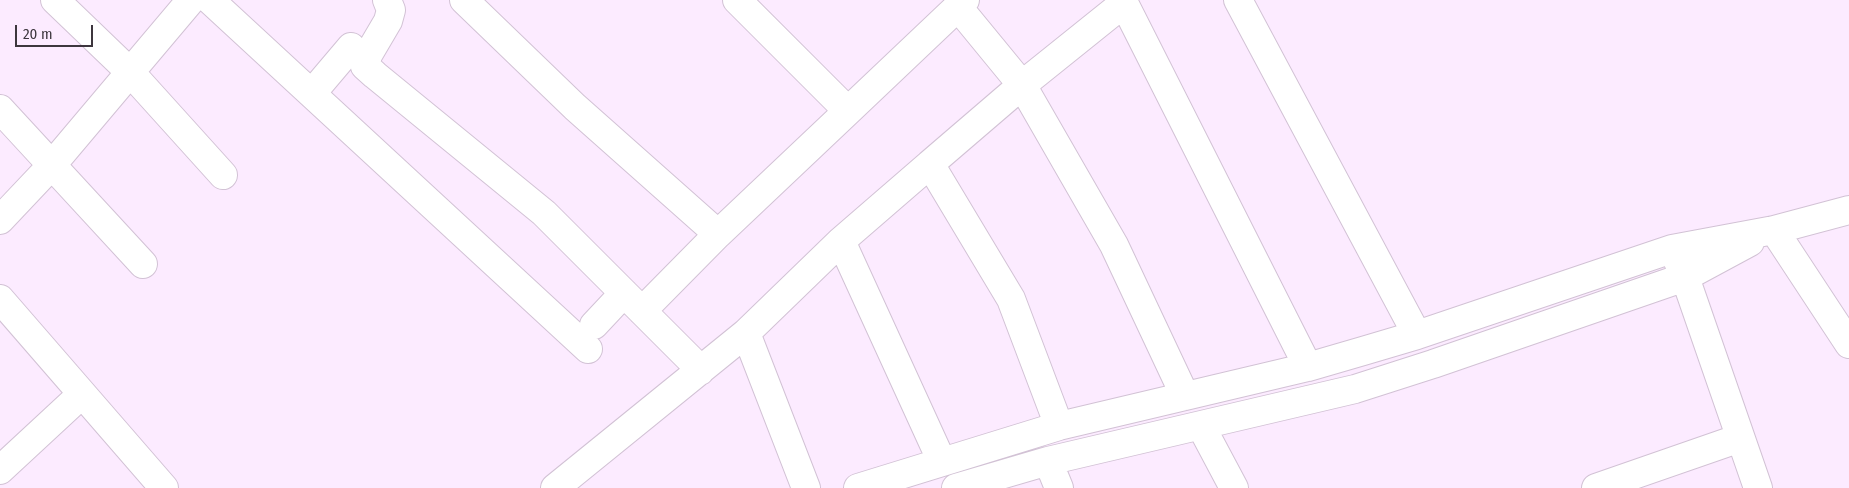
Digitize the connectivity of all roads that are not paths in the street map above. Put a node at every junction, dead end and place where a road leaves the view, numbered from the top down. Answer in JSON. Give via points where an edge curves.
{"nodes":[{"id":1,"x":55,"y":0,"type":"edge"},
{"id":2,"x":191,"y":0,"type":"edge"},
{"id":3,"x":210,"y":0,"type":"edge"},
{"id":4,"x":387,"y":0,"type":"edge"},
{"id":5,"x":465,"y":0,"type":"edge"},
{"id":6,"x":737,"y":0,"type":"edge"},
{"id":7,"x":1238,"y":0,"type":"edge"},
{"id":8,"x":1126,"y":2,"type":"edge"},
{"id":9,"x":961,"y":4,"type":"edge"},
{"id":10,"x":351,"y":47,"type":"dead end"},
{"id":11,"x":130,"y":72,"type":"junction"},
{"id":12,"x":1022,"y":85,"type":"junction"},
{"id":13,"x":312,"y":93,"type":"junction"},
{"id":14,"x":0,"y":109,"type":"edge"},
{"id":15,"x":848,"y":111,"type":"junction"},
{"id":16,"x":930,"y":164,"type":"junction"},
{"id":17,"x":51,"y":166,"type":"junction"},
{"id":18,"x":223,"y":175,"type":"dead end"},
{"id":19,"x":1849,"y":210,"type":"edge"},
{"id":20,"x":0,"y":220,"type":"edge"},
{"id":21,"x":1774,"y":230,"type":"junction"},
{"id":22,"x":718,"y":234,"type":"junction"},
{"id":23,"x":841,"y":241,"type":"junction"},
{"id":24,"x":1672,"y":249,"type":"junction"},
{"id":25,"x":142,"y":264,"type":"dead end"},
{"id":26,"x":1685,"y":277,"type":"junction"},
{"id":27,"x":0,"y":299,"type":"edge"},
{"id":28,"x":633,"y":302,"type":"junction"},
{"id":29,"x":746,"y":334,"type":"junction"},
{"id":30,"x":1417,"y":335,"type":"junction"},
{"id":31,"x":1849,"y":344,"type":"edge"},
{"id":32,"x":1308,"y":367,"type":"junction"},
{"id":33,"x":700,"y":371,"type":"junction"},
{"id":34,"x":82,"y":394,"type":"junction"},
{"id":35,"x":1185,"y":396,"type":"junction"},
{"id":36,"x":1059,"y":426,"type":"junction"},
{"id":37,"x":1202,"y":426,"type":"junction"},
{"id":38,"x":1740,"y":438,"type":"junction"},
{"id":39,"x":1048,"y":461,"type":"junction"},
{"id":40,"x":942,"y":462,"type":"junction"},
{"id":41,"x":0,"y":470,"type":"edge"},
{"id":42,"x":164,"y":488,"type":"edge"},
{"id":43,"x":556,"y":488,"type":"edge"},
{"id":44,"x":806,"y":488,"type":"edge"},
{"id":45,"x":858,"y":488,"type":"edge"},
{"id":46,"x":956,"y":488,"type":"edge"},
{"id":47,"x":1059,"y":488,"type":"edge"},
{"id":48,"x":1234,"y":488,"type":"edge"},
{"id":49,"x":1596,"y":488,"type":"edge"},
{"id":50,"x":1758,"y":488,"type":"edge"}],
"edges":[{"from":1,"to":11,"type":"street"},
{"from":2,"to":11,"type":"street"},
{"from":3,"to":13,"type":"street"},
{"from":4,"to":28,"type":"street","via":[[390,10],[388,21],[365,66],[544,213]]},
{"from":5,"to":22,"type":"street","via":[[575,107]]},
{"from":6,"to":15,"type":"street"},
{"from":7,"to":30,"type":"street"},
{"from":8,"to":12,"type":"street"},
{"from":8,"to":32,"type":"street"},
{"from":9,"to":12,"type":"street"},
{"from":9,"to":15,"type":"street"},
{"from":10,"to":13,"type":"street"},
{"from":11,"to":17,"type":"street"},
{"from":11,"to":18,"type":"street"},
{"from":12,"to":16,"type":"street"},
{"from":12,"to":35,"type":"street","via":[[1114,245]]},
{"from":13,"to":28,"type":"street","via":[[591,337]]},
{"from":14,"to":17,"type":"street"},
{"from":15,"to":22,"type":"street"},
{"from":16,"to":23,"type":"street"},
{"from":16,"to":36,"type":"street","via":[[1011,299]]},
{"from":17,"to":20,"type":"street"},
{"from":17,"to":25,"type":"street"},
{"from":19,"to":21,"type":"street"},
{"from":21,"to":24,"type":"street"},
{"from":21,"to":26,"type":"street"},
{"from":21,"to":31,"type":"street"},
{"from":22,"to":28,"type":"street"},
{"from":23,"to":29,"type":"street"},
{"from":23,"to":40,"type":"street"},
{"from":24,"to":26,"type":"street"},
{"from":24,"to":30,"type":"street"},
{"from":26,"to":37,"type":"street","via":[[1355,389]]},
{"from":26,"to":38,"type":"street"},
{"from":27,"to":34,"type":"street"},
{"from":28,"to":33,"type":"street"},
{"from":29,"to":33,"type":"street"},
{"from":29,"to":44,"type":"street"},
{"from":30,"to":32,"type":"street"},
{"from":32,"to":35,"type":"street"},
{"from":33,"to":43,"type":"street"},
{"from":34,"to":41,"type":"street"},
{"from":34,"to":42,"type":"street"},
{"from":35,"to":36,"type":"street"},
{"from":36,"to":40,"type":"street"},
{"from":37,"to":39,"type":"street"},
{"from":37,"to":48,"type":"street"},
{"from":38,"to":49,"type":"street"},
{"from":38,"to":50,"type":"street"},
{"from":39,"to":46,"type":"street"},
{"from":39,"to":47,"type":"street"},
{"from":40,"to":45,"type":"street"}]}
